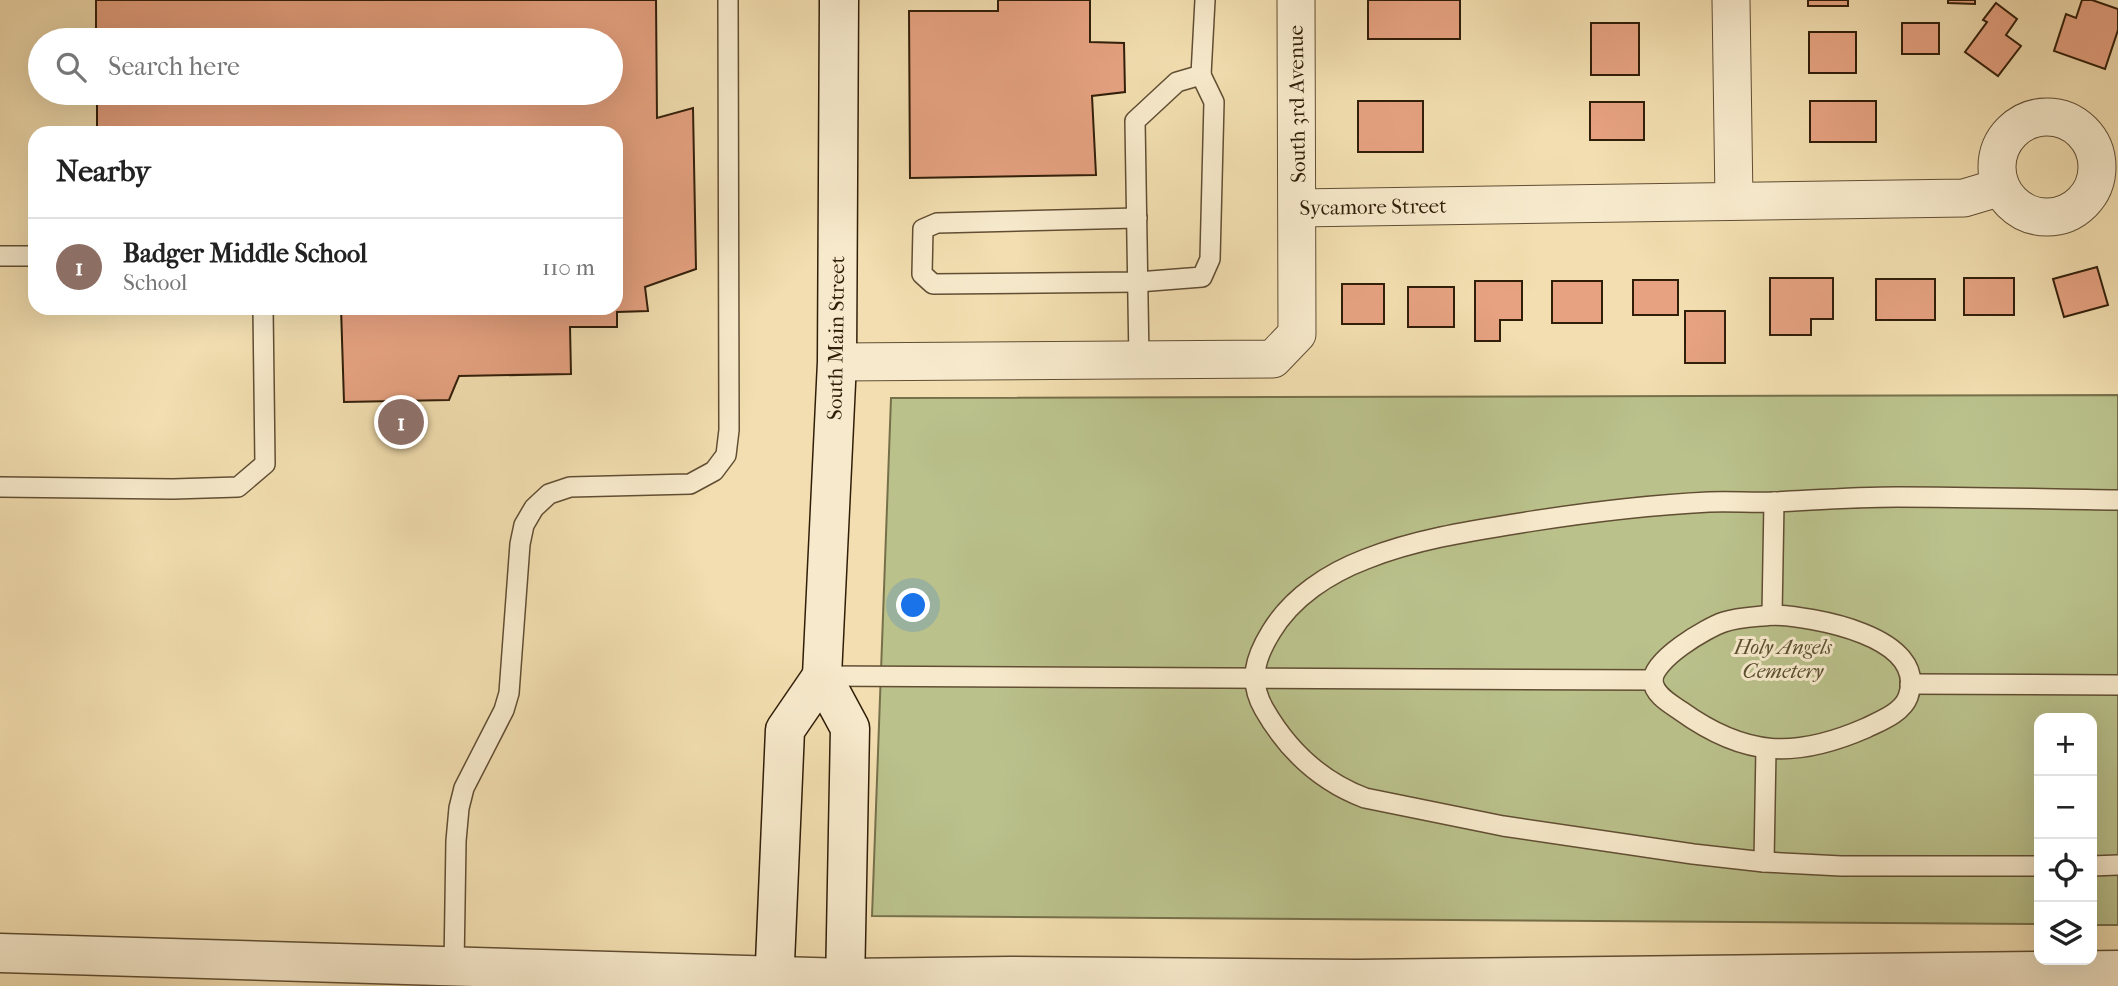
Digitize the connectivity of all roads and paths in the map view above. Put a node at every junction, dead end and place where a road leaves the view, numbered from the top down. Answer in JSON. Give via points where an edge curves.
{"nodes":[{"id":1,"x":729,"y":0,"type":"edge"},
{"id":2,"x":839,"y":0,"type":"edge"},
{"id":3,"x":1205,"y":0,"type":"edge"},
{"id":4,"x":1296,"y":0,"type":"edge"},
{"id":5,"x":1731,"y":0,"type":"edge"},
{"id":6,"x":1201,"y":75,"type":"junction"},
{"id":7,"x":2001,"y":187,"type":"dead end"},
{"id":8,"x":1734,"y":201,"type":"junction"},
{"id":9,"x":1298,"y":208,"type":"junction"},
{"id":10,"x":1137,"y":218,"type":"junction"},
{"id":11,"x":0,"y":256,"type":"edge"},
{"id":12,"x":28,"y":256,"type":"edge"},
{"id":13,"x":1138,"y":282,"type":"junction"},
{"id":14,"x":262,"y":315,"type":"edge"},
{"id":15,"x":1139,"y":360,"type":"junction"},
{"id":16,"x":838,"y":362,"type":"junction"},
{"id":17,"x":0,"y":487,"type":"edge"},
{"id":18,"x":2118,"y":500,"type":"edge"},
{"id":19,"x":1773,"y":502,"type":"junction"},
{"id":20,"x":1772,"y":615,"type":"junction"},
{"id":21,"x":822,"y":676,"type":"junction"},
{"id":22,"x":1256,"y":678,"type":"junction"},
{"id":23,"x":1653,"y":680,"type":"junction"},
{"id":24,"x":1910,"y":684,"type":"junction"},
{"id":25,"x":2118,"y":685,"type":"edge"},
{"id":26,"x":1766,"y":749,"type":"junction"},
{"id":27,"x":1764,"y":862,"type":"junction"},
{"id":28,"x":2118,"y":864,"type":"edge"},
{"id":29,"x":2034,"y":866,"type":"edge"},
{"id":30,"x":2097,"y":866,"type":"edge"},
{"id":31,"x":0,"y":953,"type":"edge"},
{"id":32,"x":454,"y":966,"type":"junction"},
{"id":33,"x":2118,"y":970,"type":"edge"},
{"id":34,"x":291,"y":974,"type":"edge"},
{"id":35,"x":774,"y":981,"type":"edge"},
{"id":36,"x":1010,"y":981,"type":"edge"},
{"id":37,"x":1601,"y":981,"type":"edge"},
{"id":38,"x":846,"y":982,"type":"edge"},
{"id":39,"x":1263,"y":982,"type":"edge"},
{"id":40,"x":1357,"y":982,"type":"edge"}],
"edges":[{"from":1,"to":32,"type":"lane","via":[[726,455],[714,471],[690,484],[570,486],[549,494],[524,525],[509,692],[459,808]]},
{"from":2,"to":16,"type":"street","name":"South Main Street"},
{"from":3,"to":6,"type":"lane"},
{"from":4,"to":9,"type":"street","name":"South 3rd Avenue"},
{"from":5,"to":8,"type":"street"},
{"from":6,"to":10,"type":"lane","via":[[1177,82],[1135,121]]},
{"from":6,"to":13,"type":"lane","via":[[1214,102],[1210,259],[1202,277]]},
{"from":7,"to":8,"type":"street","name":"Sycamore Street","via":[[1964,198]]},
{"from":8,"to":9,"type":"street","name":"Sycamore Street"},
{"from":9,"to":15,"type":"street","name":"Sycamore Street","via":[[1297,334],[1273,359]]},
{"from":10,"to":13,"type":"lane"},
{"from":10,"to":13,"type":"lane","via":[[937,222],[923,229],[922,274],[933,284]]},
{"from":11,"to":12,"type":"lane"},
{"from":13,"to":15,"type":"lane"},
{"from":14,"to":17,"type":"lane","via":[[265,464],[237,487]]},
{"from":15,"to":16,"type":"street","name":"Sycamore Street"},
{"from":16,"to":21,"type":"street","name":"South Main Street"},
{"from":18,"to":19,"type":"lane","via":[[1896,497]]},
{"from":19,"to":20,"type":"lane"},
{"from":19,"to":22,"type":"lane","via":[[1711,502],[1574,515],[1489,527],[1365,559],[1320,581],[1276,623],[1259,651]]},
{"from":20,"to":23,"type":"lane","via":[[1725,622],[1708,630],[1662,662]]},
{"from":20,"to":24,"type":"lane","via":[[1828,623],[1871,637],[1902,657]]},
{"from":21,"to":22,"type":"lane"},
{"from":21,"to":35,"type":"street","via":[[785,730]]},
{"from":21,"to":38,"type":"street","via":[[850,728]]},
{"from":22,"to":23,"type":"lane"},
{"from":22,"to":27,"type":"lane","via":[[1257,696],[1283,739],[1326,779],[1365,799],[1503,826]]},
{"from":23,"to":26,"type":"lane","via":[[1662,697],[1690,717]]},
{"from":24,"to":25,"type":"lane"},
{"from":24,"to":26,"type":"lane","via":[[1905,704],[1856,732],[1805,747]]},
{"from":26,"to":27,"type":"lane"},
{"from":27,"to":29,"type":"lane"},
{"from":28,"to":30,"type":"lane"},
{"from":31,"to":34,"type":"street"},
{"from":32,"to":34,"type":"street"},
{"from":32,"to":35,"type":"street"},
{"from":33,"to":37,"type":"street"},
{"from":35,"to":38,"type":"street"},
{"from":36,"to":38,"type":"street"},
{"from":36,"to":39,"type":"street"},
{"from":37,"to":40,"type":"street"},
{"from":39,"to":40,"type":"street"}]}
